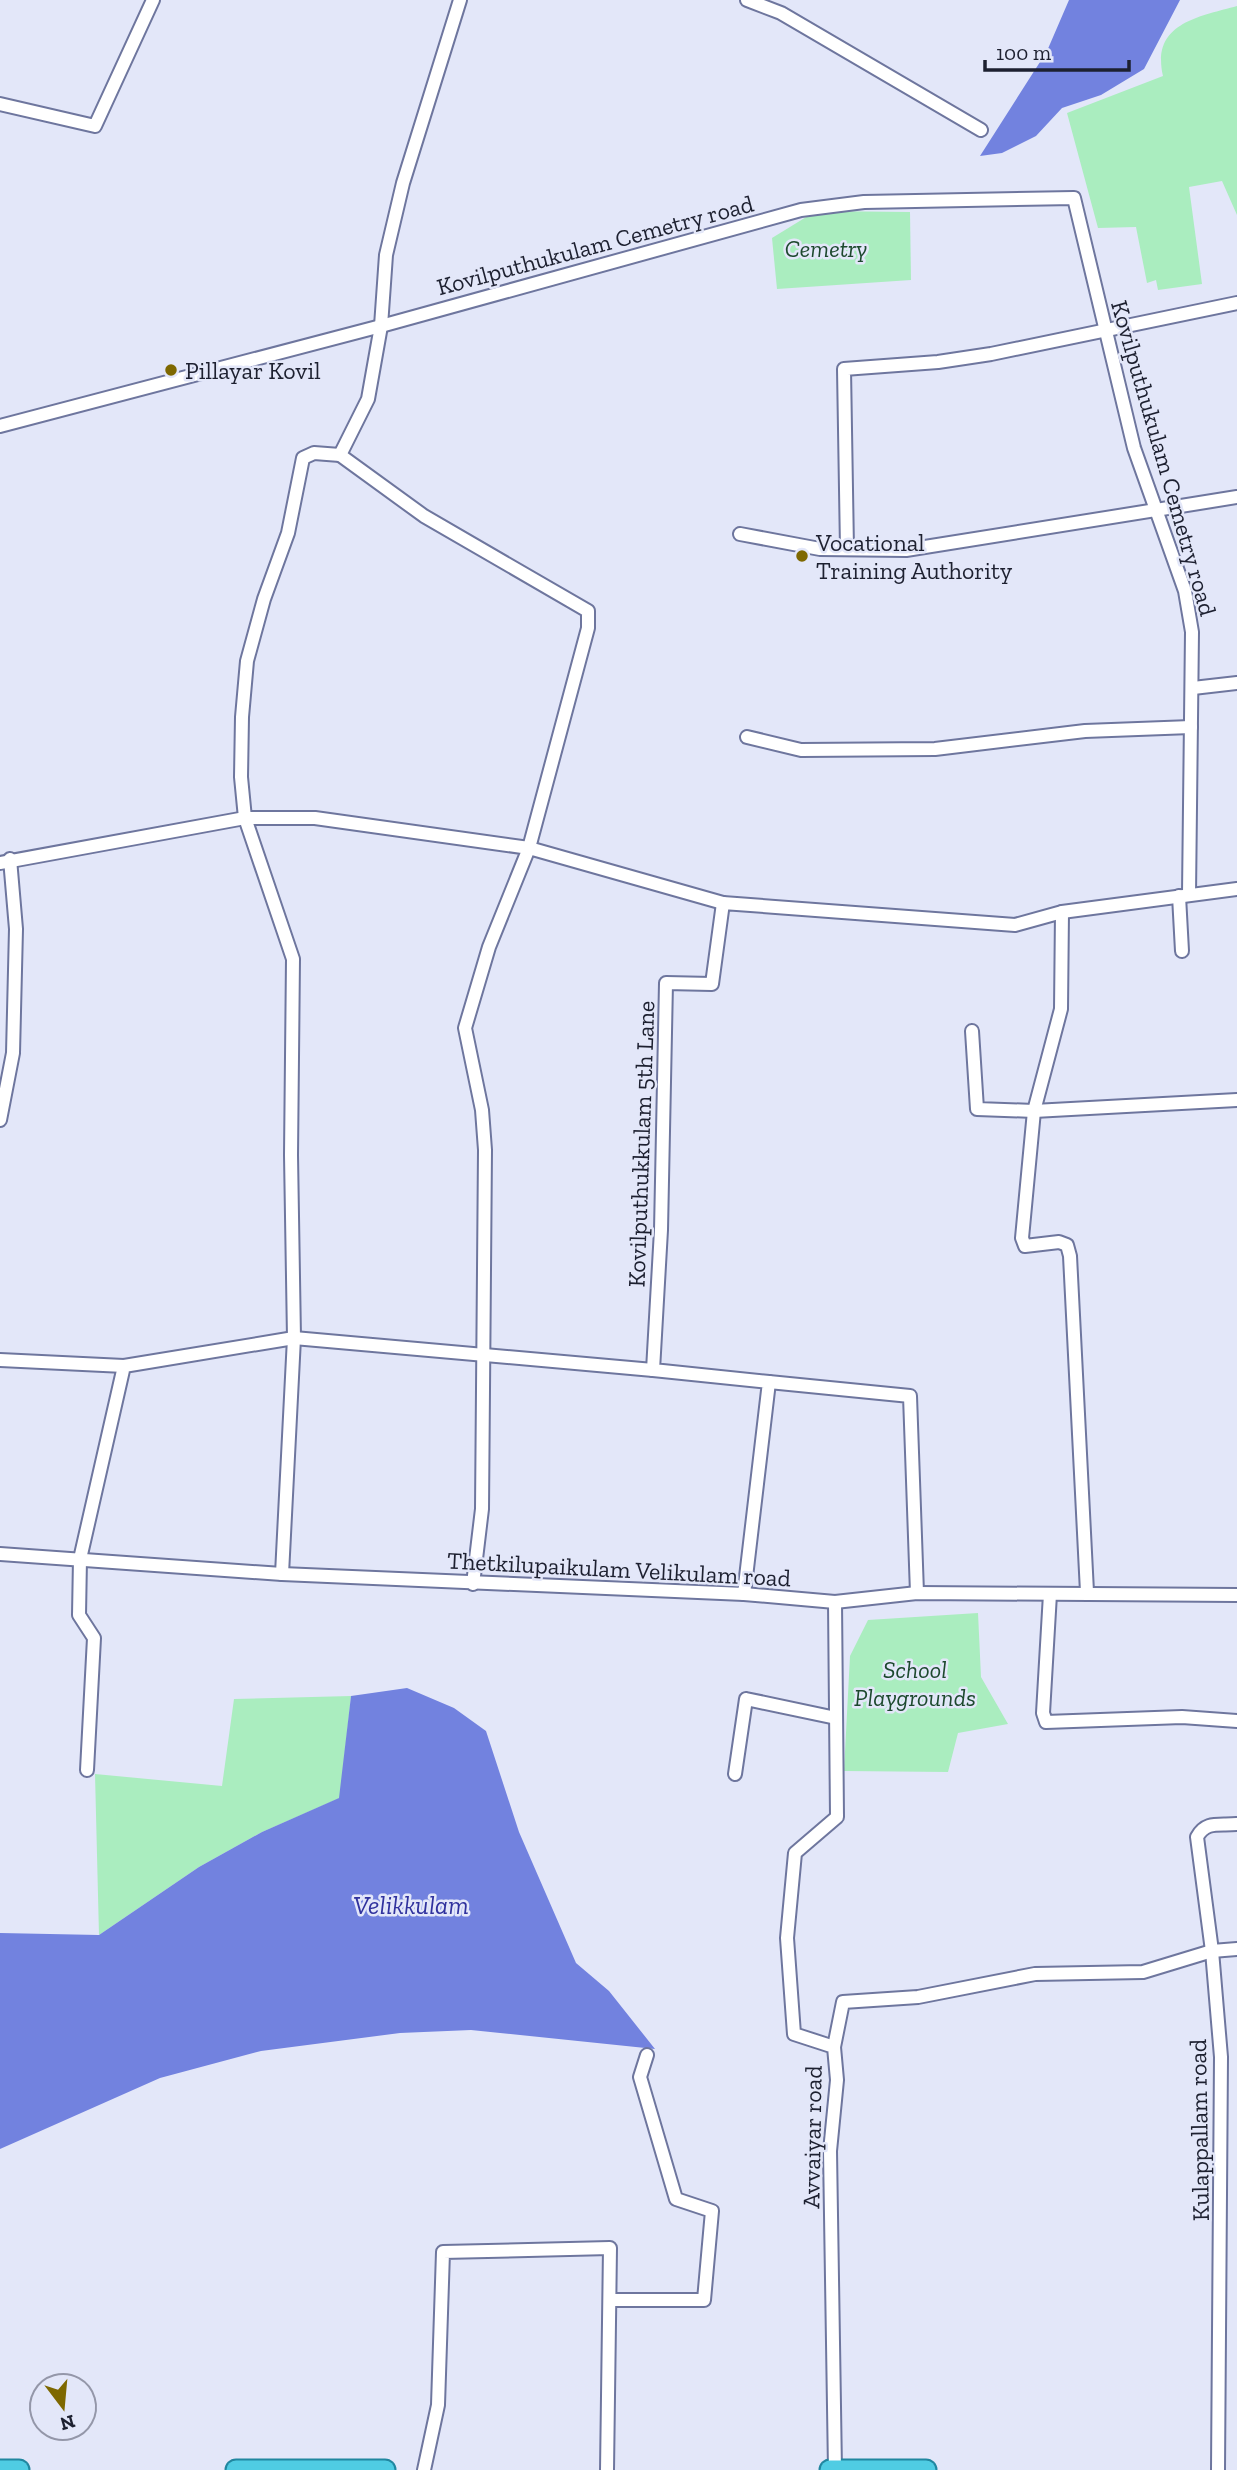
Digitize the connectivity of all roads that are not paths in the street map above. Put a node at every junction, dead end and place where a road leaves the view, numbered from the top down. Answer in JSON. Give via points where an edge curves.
{"nodes":[{"id":1,"x":153,"y":0,"type":"edge"},
{"id":2,"x":460,"y":0,"type":"edge"},
{"id":3,"x":747,"y":0,"type":"edge"},
{"id":4,"x":0,"y":104,"type":"edge"},
{"id":5,"x":981,"y":130,"type":"dead end"},
{"id":6,"x":1237,"y":303,"type":"edge"},
{"id":7,"x":381,"y":326,"type":"junction"},
{"id":8,"x":1104,"y":329,"type":"junction"},
{"id":9,"x":0,"y":426,"type":"edge"},
{"id":10,"x":340,"y":454,"type":"junction"},
{"id":11,"x":1237,"y":497,"type":"edge"},
{"id":12,"x":1158,"y":512,"type":"junction"},
{"id":13,"x":740,"y":534,"type":"dead end"},
{"id":14,"x":846,"y":549,"type":"junction"},
{"id":15,"x":1237,"y":683,"type":"edge"},
{"id":16,"x":1193,"y":688,"type":"junction"},
{"id":17,"x":1191,"y":727,"type":"junction"},
{"id":18,"x":747,"y":737,"type":"dead end"},
{"id":19,"x":245,"y":818,"type":"junction"},
{"id":20,"x":529,"y":848,"type":"junction"},
{"id":21,"x":5,"y":861,"type":"edge"},
{"id":22,"x":1237,"y":888,"type":"edge"},
{"id":23,"x":1184,"y":895,"type":"junction"},
{"id":24,"x":723,"y":903,"type":"junction"},
{"id":25,"x":1062,"y":912,"type":"junction"},
{"id":26,"x":1182,"y":951,"type":"dead end"},
{"id":27,"x":972,"y":1031,"type":"dead end"},
{"id":28,"x":1237,"y":1100,"type":"edge"},
{"id":29,"x":1034,"y":1111,"type":"junction"},
{"id":30,"x":0,"y":1120,"type":"edge"},
{"id":31,"x":294,"y":1338,"type":"junction"},
{"id":32,"x":482,"y":1353,"type":"junction"},
{"id":33,"x":0,"y":1360,"type":"edge"},
{"id":34,"x":124,"y":1366,"type":"junction"},
{"id":35,"x":653,"y":1370,"type":"junction"},
{"id":36,"x":769,"y":1382,"type":"junction"},
{"id":37,"x":0,"y":1554,"type":"edge"},
{"id":38,"x":80,"y":1559,"type":"junction"},
{"id":39,"x":282,"y":1574,"type":"junction"},
{"id":40,"x":473,"y":1584,"type":"junction"},
{"id":41,"x":1087,"y":1592,"type":"junction"},
{"id":42,"x":916,"y":1593,"type":"junction"},
{"id":43,"x":744,"y":1594,"type":"junction"},
{"id":44,"x":1050,"y":1594,"type":"junction"},
{"id":45,"x":1237,"y":1595,"type":"edge"},
{"id":46,"x":835,"y":1602,"type":"junction"},
{"id":47,"x":836,"y":1718,"type":"junction"},
{"id":48,"x":1237,"y":1721,"type":"edge"},
{"id":49,"x":87,"y":1770,"type":"dead end"},
{"id":50,"x":735,"y":1774,"type":"dead end"},
{"id":51,"x":1237,"y":1824,"type":"edge"},
{"id":52,"x":1237,"y":1949,"type":"edge"},
{"id":53,"x":1212,"y":1951,"type":"junction"},
{"id":54,"x":834,"y":2047,"type":"junction"},
{"id":55,"x":647,"y":2056,"type":"dead end"},
{"id":56,"x":611,"y":2300,"type":"junction"},
{"id":57,"x":0,"y":2470,"type":"edge"},
{"id":58,"x":19,"y":2470,"type":"edge"},
{"id":59,"x":236,"y":2470,"type":"edge"},
{"id":60,"x":385,"y":2470,"type":"edge"},
{"id":61,"x":424,"y":2470,"type":"edge"},
{"id":62,"x":607,"y":2470,"type":"edge"},
{"id":63,"x":830,"y":2470,"type":"edge"},
{"id":64,"x":835,"y":2470,"type":"edge"},
{"id":65,"x":926,"y":2470,"type":"edge"},
{"id":66,"x":1218,"y":2470,"type":"edge"}],
"edges":[{"from":1,"to":4,"type":"street","via":[[95,126]]},
{"from":2,"to":7,"type":"street","via":[[403,183],[386,255]]},
{"from":3,"to":5,"type":"street","via":[[781,13]]},
{"from":6,"to":8,"type":"street"},
{"from":7,"to":8,"type":"street","name":"Kovilputhukulam Cemetry road","via":[[801,210],[864,202],[1074,198]]},
{"from":7,"to":9,"type":"street"},
{"from":7,"to":10,"type":"street","via":[[368,399]]},
{"from":8,"to":12,"type":"street","name":"Kovilputhukulam Cemetry road","via":[[1134,448]]},
{"from":8,"to":14,"type":"street","via":[[964,358],[844,369]]},
{"from":10,"to":19,"type":"street","via":[[314,453],[303,458],[288,533],[247,661],[241,777]]},
{"from":10,"to":20,"type":"street","via":[[424,516],[588,611],[588,628]]},
{"from":11,"to":12,"type":"street"},
{"from":12,"to":14,"type":"street","via":[[906,550]]},
{"from":12,"to":16,"type":"street","name":"Kovilputhukulam Cemetry road","via":[[1185,591],[1192,632]]},
{"from":13,"to":14,"type":"street","via":[[820,549]]},
{"from":15,"to":16,"type":"street"},
{"from":16,"to":17,"type":"street","name":"Kovilputhukulam Cemetry road"},
{"from":17,"to":18,"type":"street","via":[[1085,731],[935,749],[801,750]]},
{"from":17,"to":23,"type":"street","name":"Kovilputhukulam Cemetry road"},
{"from":19,"to":20,"type":"street","via":[[315,818]]},
{"from":19,"to":21,"type":"street"},
{"from":19,"to":31,"type":"street","via":[[293,959]]},
{"from":20,"to":24,"type":"street"},
{"from":20,"to":32,"type":"street","via":[[489,947],[465,1028],[482,1110],[485,1150]]},
{"from":21,"to":30,"type":"street","via":[[16,929],[13,1053]]},
{"from":22,"to":23,"type":"street"},
{"from":23,"to":25,"type":"street"},
{"from":23,"to":26,"type":"street","name":"Kovilputhukulam Cemetry road"},
{"from":24,"to":25,"type":"street","via":[[1015,925]]},
{"from":24,"to":35,"type":"street","name":"Kovilputhukkulam 5th Lane","via":[[712,984],[666,983]]},
{"from":25,"to":29,"type":"street","via":[[1061,1009]]},
{"from":27,"to":29,"type":"street","via":[[977,1109]]},
{"from":28,"to":29,"type":"street"},
{"from":29,"to":41,"type":"street","via":[[1022,1238],[1025,1246],[1068,1245]]},
{"from":31,"to":32,"type":"street"},
{"from":31,"to":34,"type":"street"},
{"from":31,"to":39,"type":"street"},
{"from":32,"to":35,"type":"street"},
{"from":32,"to":40,"type":"street","via":[[482,1509]]},
{"from":33,"to":34,"type":"street"},
{"from":34,"to":38,"type":"street"},
{"from":35,"to":36,"type":"street"},
{"from":36,"to":42,"type":"street","via":[[910,1396]]},
{"from":36,"to":43,"type":"street"},
{"from":37,"to":38,"type":"street","name":"Thetkilupaikulam Velikulam road"},
{"from":38,"to":39,"type":"street","name":"Thetkilupaikulam Velikulam road"},
{"from":38,"to":49,"type":"street","via":[[79,1615],[93,1638]]},
{"from":39,"to":40,"type":"street","name":"Thetkilupaikulam Velikulam road"},
{"from":40,"to":43,"type":"street","name":"Thetkilupaikulam Velikulam road"},
{"from":41,"to":44,"type":"street","name":"Thetkilupaikulam Velikulam road"},
{"from":41,"to":45,"type":"street","name":"Thetkilupaikulam Velikulam road"},
{"from":42,"to":44,"type":"street","name":"Thetkilupaikulam Velikulam road"},
{"from":42,"to":46,"type":"street","name":"Thetkilupaikulam Velikulam road"},
{"from":43,"to":46,"type":"street","name":"Thetkilupaikulam Velikulam road"},
{"from":44,"to":48,"type":"street","via":[[1046,1722],[1182,1717]]},
{"from":46,"to":47,"type":"street","name":"Avvaiyar road"},
{"from":47,"to":50,"type":"street","via":[[746,1699]]},
{"from":47,"to":54,"type":"street","name":"Avvaiyar road","via":[[837,1817],[795,1853],[787,1938],[794,2034]]},
{"from":51,"to":53,"type":"street","name":"Kulappallam road","via":[[1210,1824],[1197,1837]]},
{"from":52,"to":53,"type":"street"},
{"from":53,"to":54,"type":"street","via":[[1143,1972],[1035,1974],[918,1997],[843,2002]]},
{"from":53,"to":66,"type":"street","name":"Kulappallam road","via":[[1221,2057]]},
{"from":54,"to":64,"type":"street","name":"Avvaiyar road","via":[[837,2080],[830,2151]]},
{"from":55,"to":56,"type":"street","via":[[640,2077],[676,2199],[712,2211],[704,2300]]},
{"from":56,"to":61,"type":"street","via":[[610,2248],[443,2252],[439,2405]]},
{"from":56,"to":62,"type":"street"},
{"from":57,"to":58,"type":"highway"},
{"from":59,"to":60,"type":"highway"},
{"from":63,"to":64,"type":"highway"},
{"from":64,"to":65,"type":"highway"}]}
